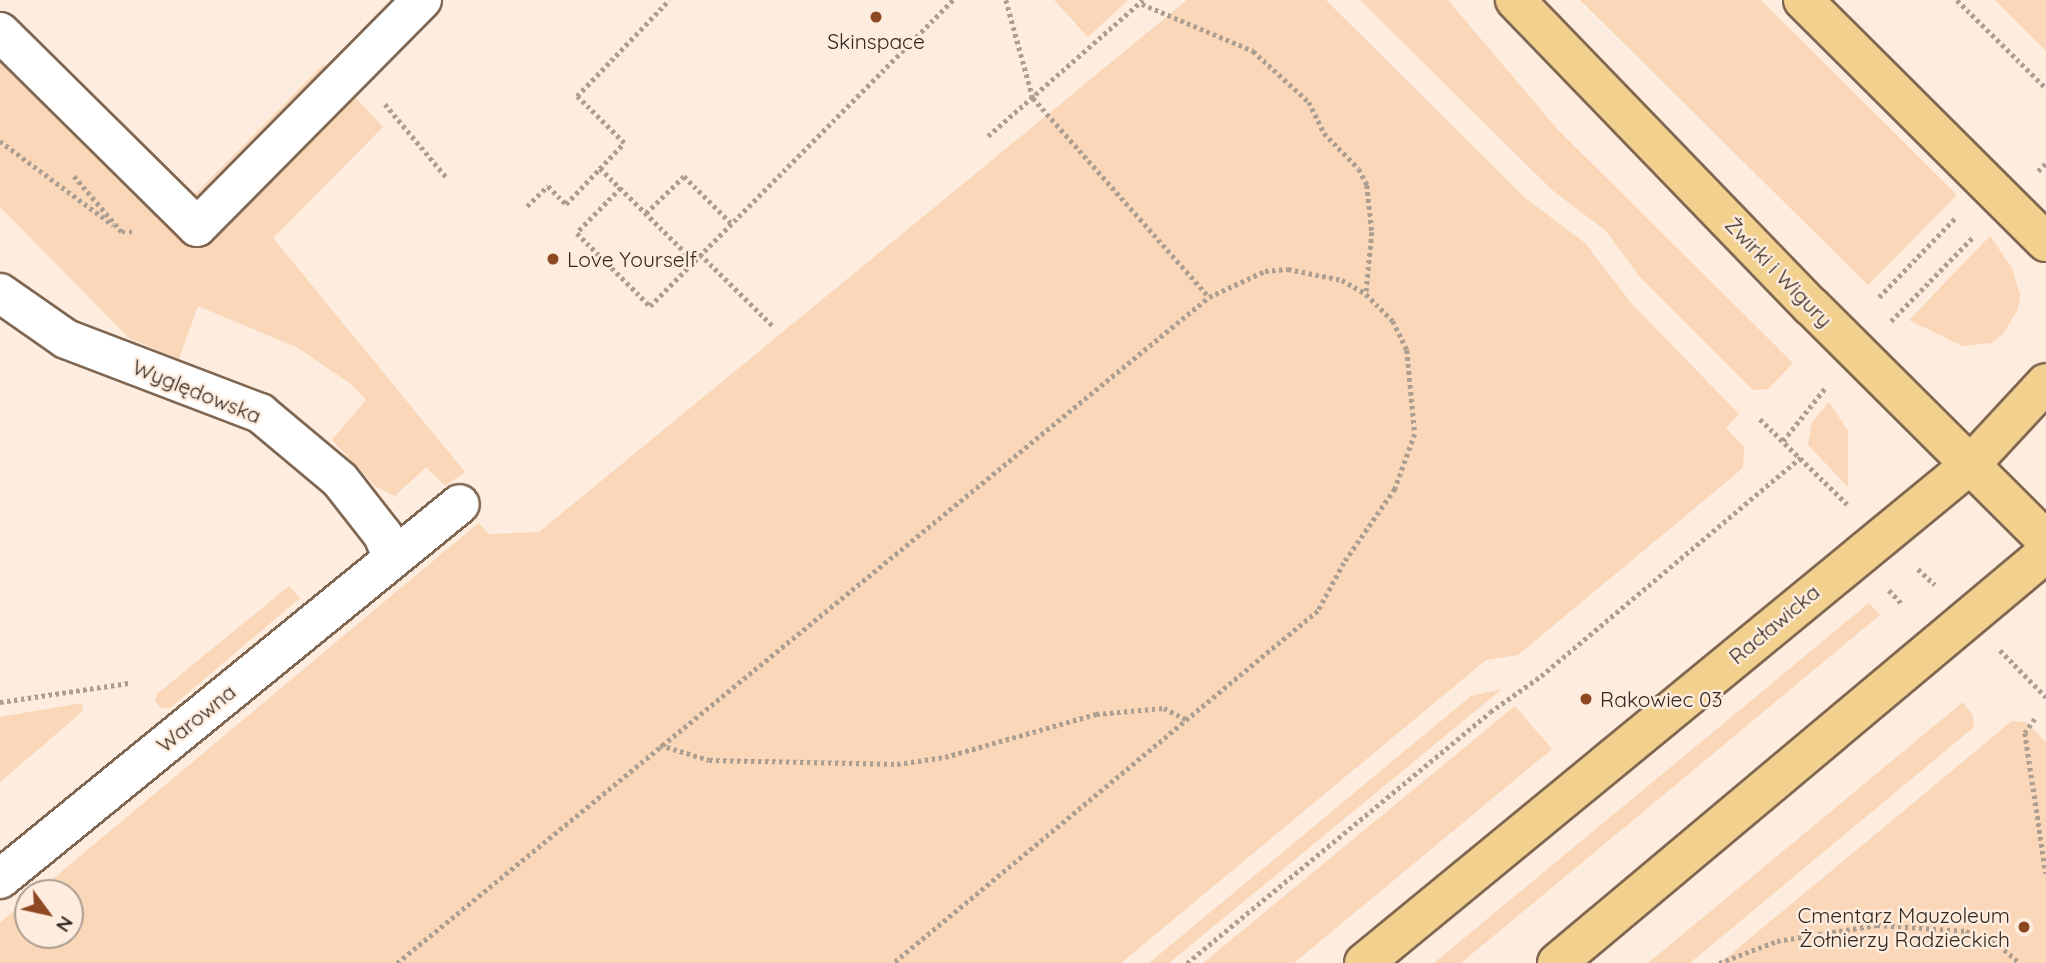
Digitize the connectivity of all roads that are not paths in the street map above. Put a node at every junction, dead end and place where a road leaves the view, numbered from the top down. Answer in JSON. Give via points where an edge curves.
{"nodes":[{"id":1,"x":422,"y":0,"type":"edge"},
{"id":2,"x":1515,"y":0,"type":"edge"},
{"id":3,"x":1803,"y":0,"type":"edge"},
{"id":4,"x":0,"y":32,"type":"edge"},
{"id":5,"x":2046,"y":242,"type":"edge"},
{"id":6,"x":0,"y":293,"type":"edge"},
{"id":7,"x":2046,"y":383,"type":"edge"},
{"id":8,"x":1971,"y":464,"type":"junction"},
{"id":9,"x":460,"y":504,"type":"dead end"},
{"id":10,"x":2046,"y":540,"type":"edge"},
{"id":11,"x":2046,"y":553,"type":"edge"},
{"id":12,"x":392,"y":556,"type":"junction"},
{"id":13,"x":0,"y":879,"type":"edge"},
{"id":14,"x":1364,"y":963,"type":"edge"},
{"id":15,"x":1557,"y":963,"type":"edge"}],
"edges":[{"from":1,"to":4,"type":"street","via":[[364,81],[198,227]]},
{"from":2,"to":8,"type":"main road","name":"Żwirki i Wigury"},
{"from":3,"to":5,"type":"main road"},
{"from":6,"to":12,"type":"street","name":"Wyględowska","via":[[66,339],[260,413],[340,480],[383,535]]},
{"from":7,"to":8,"type":"main road","name":"Racławicka"},
{"from":8,"to":10,"type":"main road","name":"Żwirki i Wigury"},
{"from":8,"to":14,"type":"main road","name":"Racławicka"},
{"from":9,"to":12,"type":"street","name":"Warowna"},
{"from":11,"to":15,"type":"main road"},
{"from":12,"to":13,"type":"street","name":"Warowna"}]}
